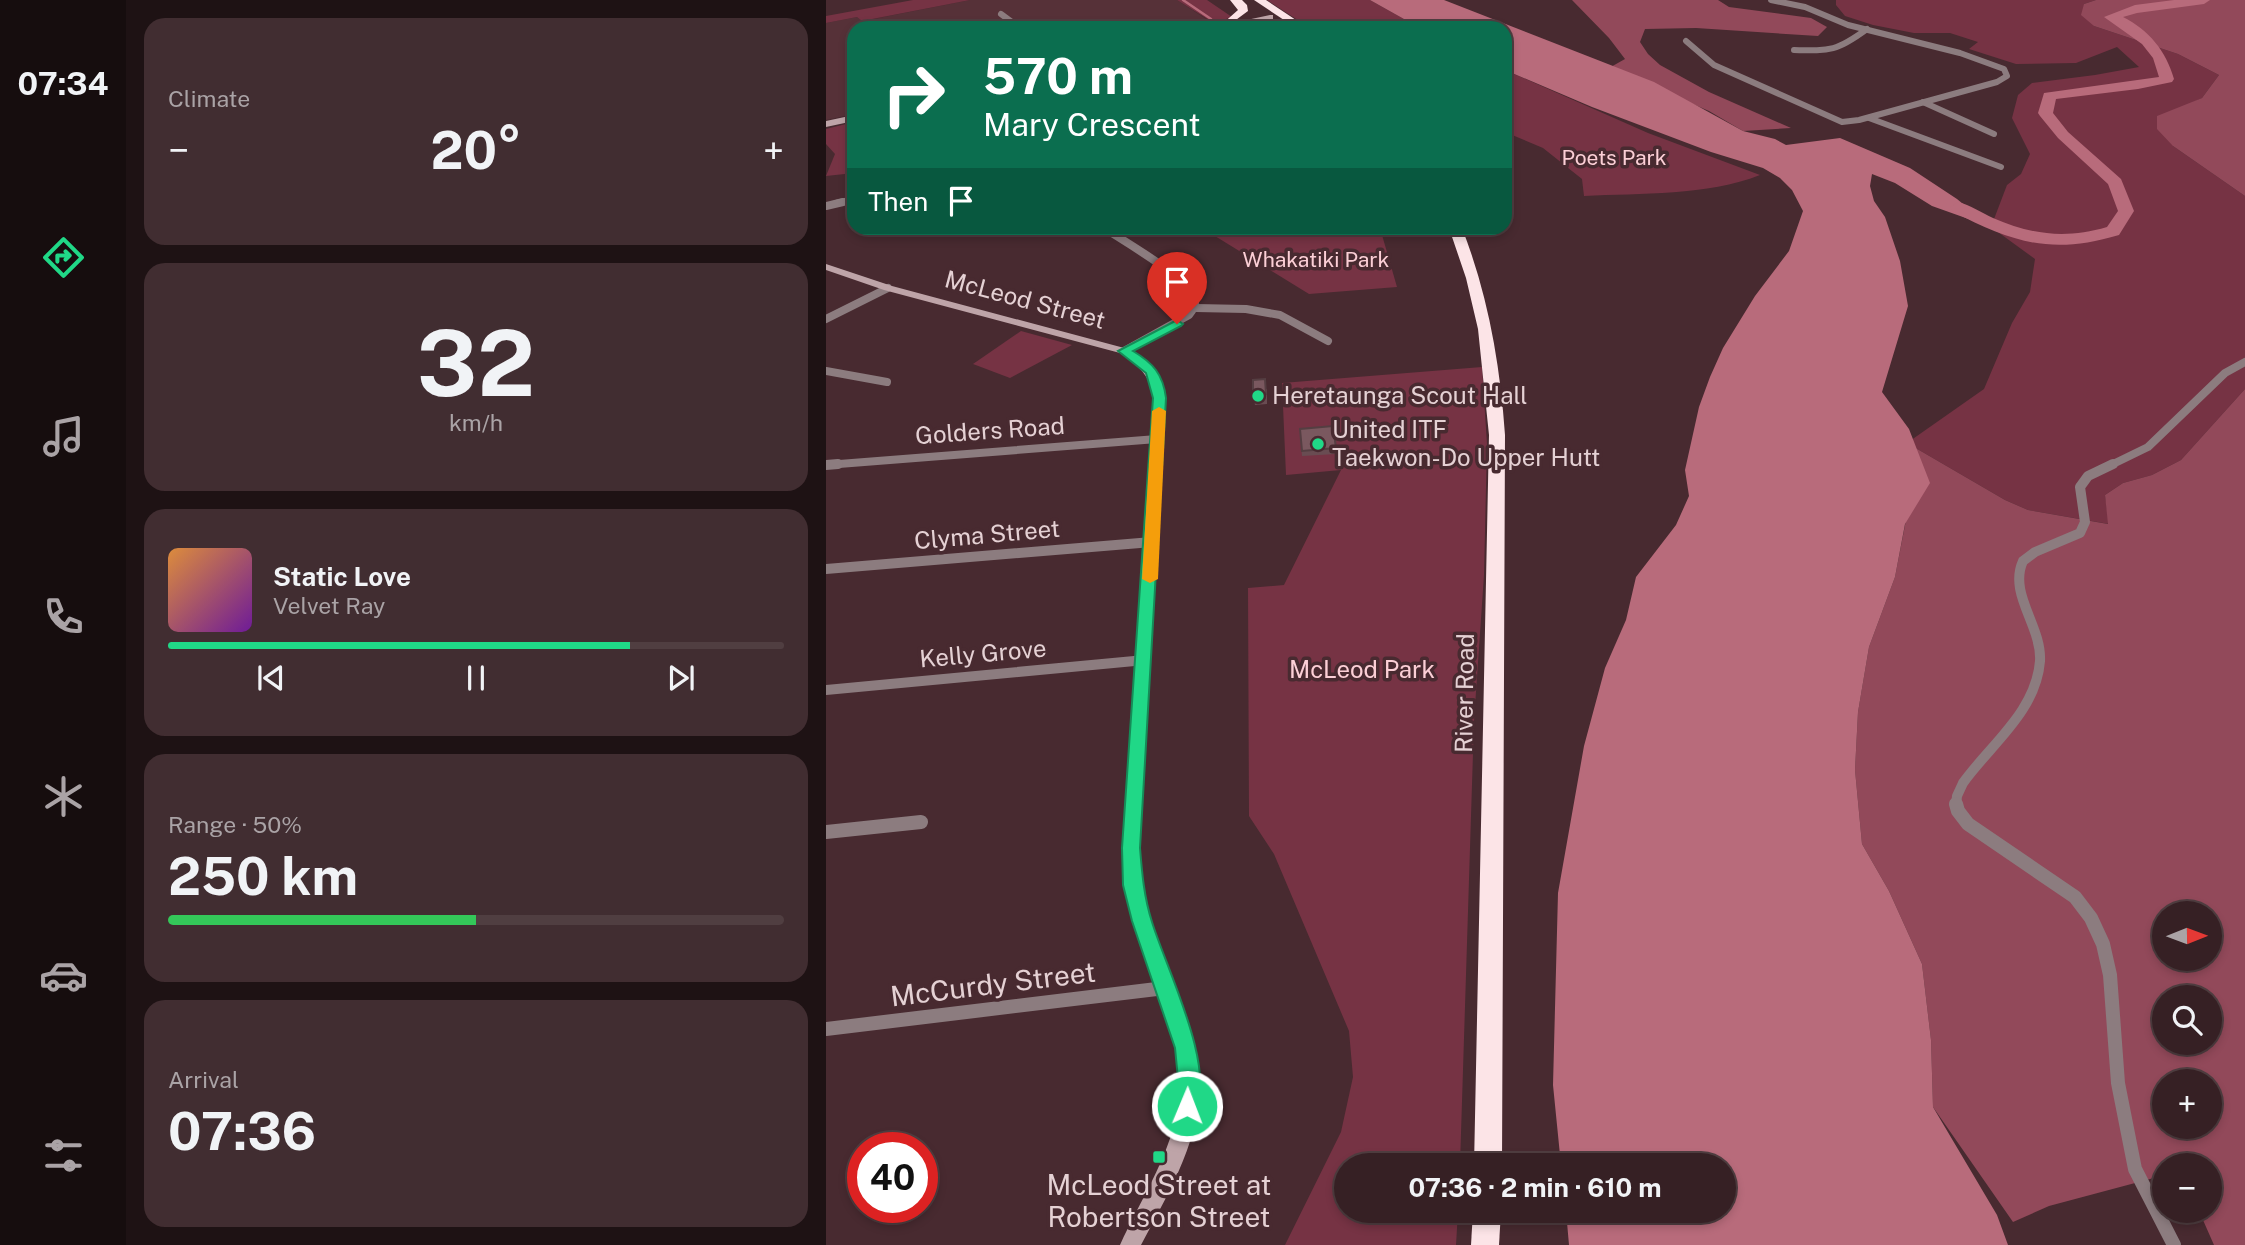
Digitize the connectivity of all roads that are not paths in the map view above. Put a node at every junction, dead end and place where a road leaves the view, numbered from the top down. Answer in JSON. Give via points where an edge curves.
{"nodes":[{"id":1,"x":1235,"y":0,"type":"edge"},
{"id":2,"x":1242,"y":0,"type":"edge"},
{"id":3,"x":1250,"y":0,"type":"edge"},
{"id":4,"x":1259,"y":0,"type":"edge"},
{"id":5,"x":1771,"y":0,"type":"edge"},
{"id":6,"x":1001,"y":15,"type":"dead end"},
{"id":7,"x":1270,"y":17,"type":"junction"},
{"id":8,"x":1010,"y":21,"type":"edge"},
{"id":9,"x":1231,"y":21,"type":"edge"},
{"id":10,"x":1250,"y":21,"type":"edge"},
{"id":11,"x":1259,"y":21,"type":"edge"},
{"id":12,"x":1276,"y":21,"type":"edge"},
{"id":13,"x":1284,"y":21,"type":"edge"},
{"id":14,"x":1292,"y":21,"type":"edge"},
{"id":15,"x":1867,"y":29,"type":"junction"},
{"id":16,"x":1686,"y":41,"type":"dead end"},
{"id":17,"x":1794,"y":50,"type":"dead end"},
{"id":18,"x":1923,"y":103,"type":"junction"},
{"id":19,"x":1869,"y":118,"type":"junction"},
{"id":20,"x":847,"y":119,"type":"edge"},
{"id":21,"x":826,"y":124,"type":"edge"},
{"id":22,"x":1994,"y":134,"type":"dead end"},
{"id":23,"x":2001,"y":167,"type":"dead end"},
{"id":24,"x":847,"y":200,"type":"edge"},
{"id":25,"x":826,"y":205,"type":"edge"},
{"id":26,"x":1114,"y":235,"type":"edge"},
{"id":27,"x":1458,"y":235,"type":"edge"},
{"id":28,"x":826,"y":267,"type":"edge"},
{"id":29,"x":888,"y":288,"type":"junction"},
{"id":30,"x":1196,"y":308,"type":"junction"},
{"id":31,"x":826,"y":319,"type":"edge"},
{"id":32,"x":1328,"y":341,"type":"dead end"},
{"id":33,"x":1124,"y":351,"type":"junction"},
{"id":34,"x":2245,"y":362,"type":"edge"},
{"id":35,"x":826,"y":371,"type":"edge"},
{"id":36,"x":887,"y":382,"type":"dead end"},
{"id":37,"x":1157,"y":439,"type":"junction"},
{"id":38,"x":826,"y":465,"type":"edge"},
{"id":39,"x":1152,"y":541,"type":"junction"},
{"id":40,"x":826,"y":569,"type":"edge"},
{"id":41,"x":1145,"y":660,"type":"junction"},
{"id":42,"x":826,"y":690,"type":"edge"},
{"id":43,"x":921,"y":822,"type":"dead end"},
{"id":44,"x":826,"y":832,"type":"edge"},
{"id":45,"x":1165,"y":988,"type":"junction"},
{"id":46,"x":826,"y":1028,"type":"edge"},
{"id":47,"x":1488,"y":1153,"type":"edge"},
{"id":48,"x":1130,"y":1245,"type":"edge"},
{"id":49,"x":2174,"y":1245,"type":"edge"}],
"edges":[{"from":1,"to":9,"type":"highway","via":[[1243,11]]},
{"from":2,"to":7,"type":"highway"},
{"from":3,"to":7,"type":"highway","via":[[1270,12]]},
{"from":4,"to":14,"type":"highway"},
{"from":5,"to":15,"type":"street"},
{"from":6,"to":8,"type":"street"},
{"from":7,"to":10,"type":"street"},
{"from":7,"to":11,"type":"street"},
{"from":7,"to":12,"type":"highway"},
{"from":7,"to":13,"type":"highway"},
{"from":15,"to":17,"type":"street","via":[[1841,48]]},
{"from":15,"to":18,"type":"street","via":[[1960,53],[2008,73],[2003,80]]},
{"from":16,"to":19,"type":"street","via":[[1714,65],[1830,118],[1846,122]]},
{"from":18,"to":19,"type":"street"},
{"from":18,"to":22,"type":"street"},
{"from":19,"to":23,"type":"street"},
{"from":20,"to":21,"type":"street"},
{"from":24,"to":25,"type":"street"},
{"from":26,"to":30,"type":"street","via":[[1184,282],[1194,292]]},
{"from":27,"to":47,"type":"highway","name":"River Road","via":[[1484,320],[1497,435]]},
{"from":28,"to":29,"type":"street","name":"McLeod Street"},
{"from":29,"to":31,"type":"street"},
{"from":29,"to":33,"type":"street","name":"McLeod Street"},
{"from":30,"to":32,"type":"street","via":[[1280,315]]},
{"from":30,"to":33,"type":"street","via":[[1177,324]]},
{"from":33,"to":37,"type":"street","name":"McLeod Street","via":[[1144,363],[1158,383]]},
{"from":34,"to":49,"type":"street","via":[[2215,382],[2148,447],[2088,476],[2080,487],[2085,522],[2080,534],[2024,561],[2018,571],[2019,588],[2036,632],[2040,657],[2035,681],[2010,729],[1956,793],[1956,809],[1968,824],[2075,898],[2091,918],[2110,975],[2118,1083],[2135,1169]]},
{"from":35,"to":36,"type":"street"},
{"from":37,"to":38,"type":"street","name":"Golders Road"},
{"from":37,"to":39,"type":"street","name":"McLeod Street"},
{"from":39,"to":40,"type":"street","name":"Clyma Street"},
{"from":39,"to":41,"type":"street","name":"McLeod Street"},
{"from":41,"to":42,"type":"street","name":"Kelly Grove"},
{"from":41,"to":45,"type":"street","name":"McLeod Street","via":[[1131,848],[1133,885]]},
{"from":43,"to":44,"type":"street"},
{"from":45,"to":46,"type":"street","name":"McCurdy Street"},
{"from":45,"to":48,"type":"street","name":"McLeod Street","via":[[1186,1048],[1190,1089],[1172,1158]]}]}
